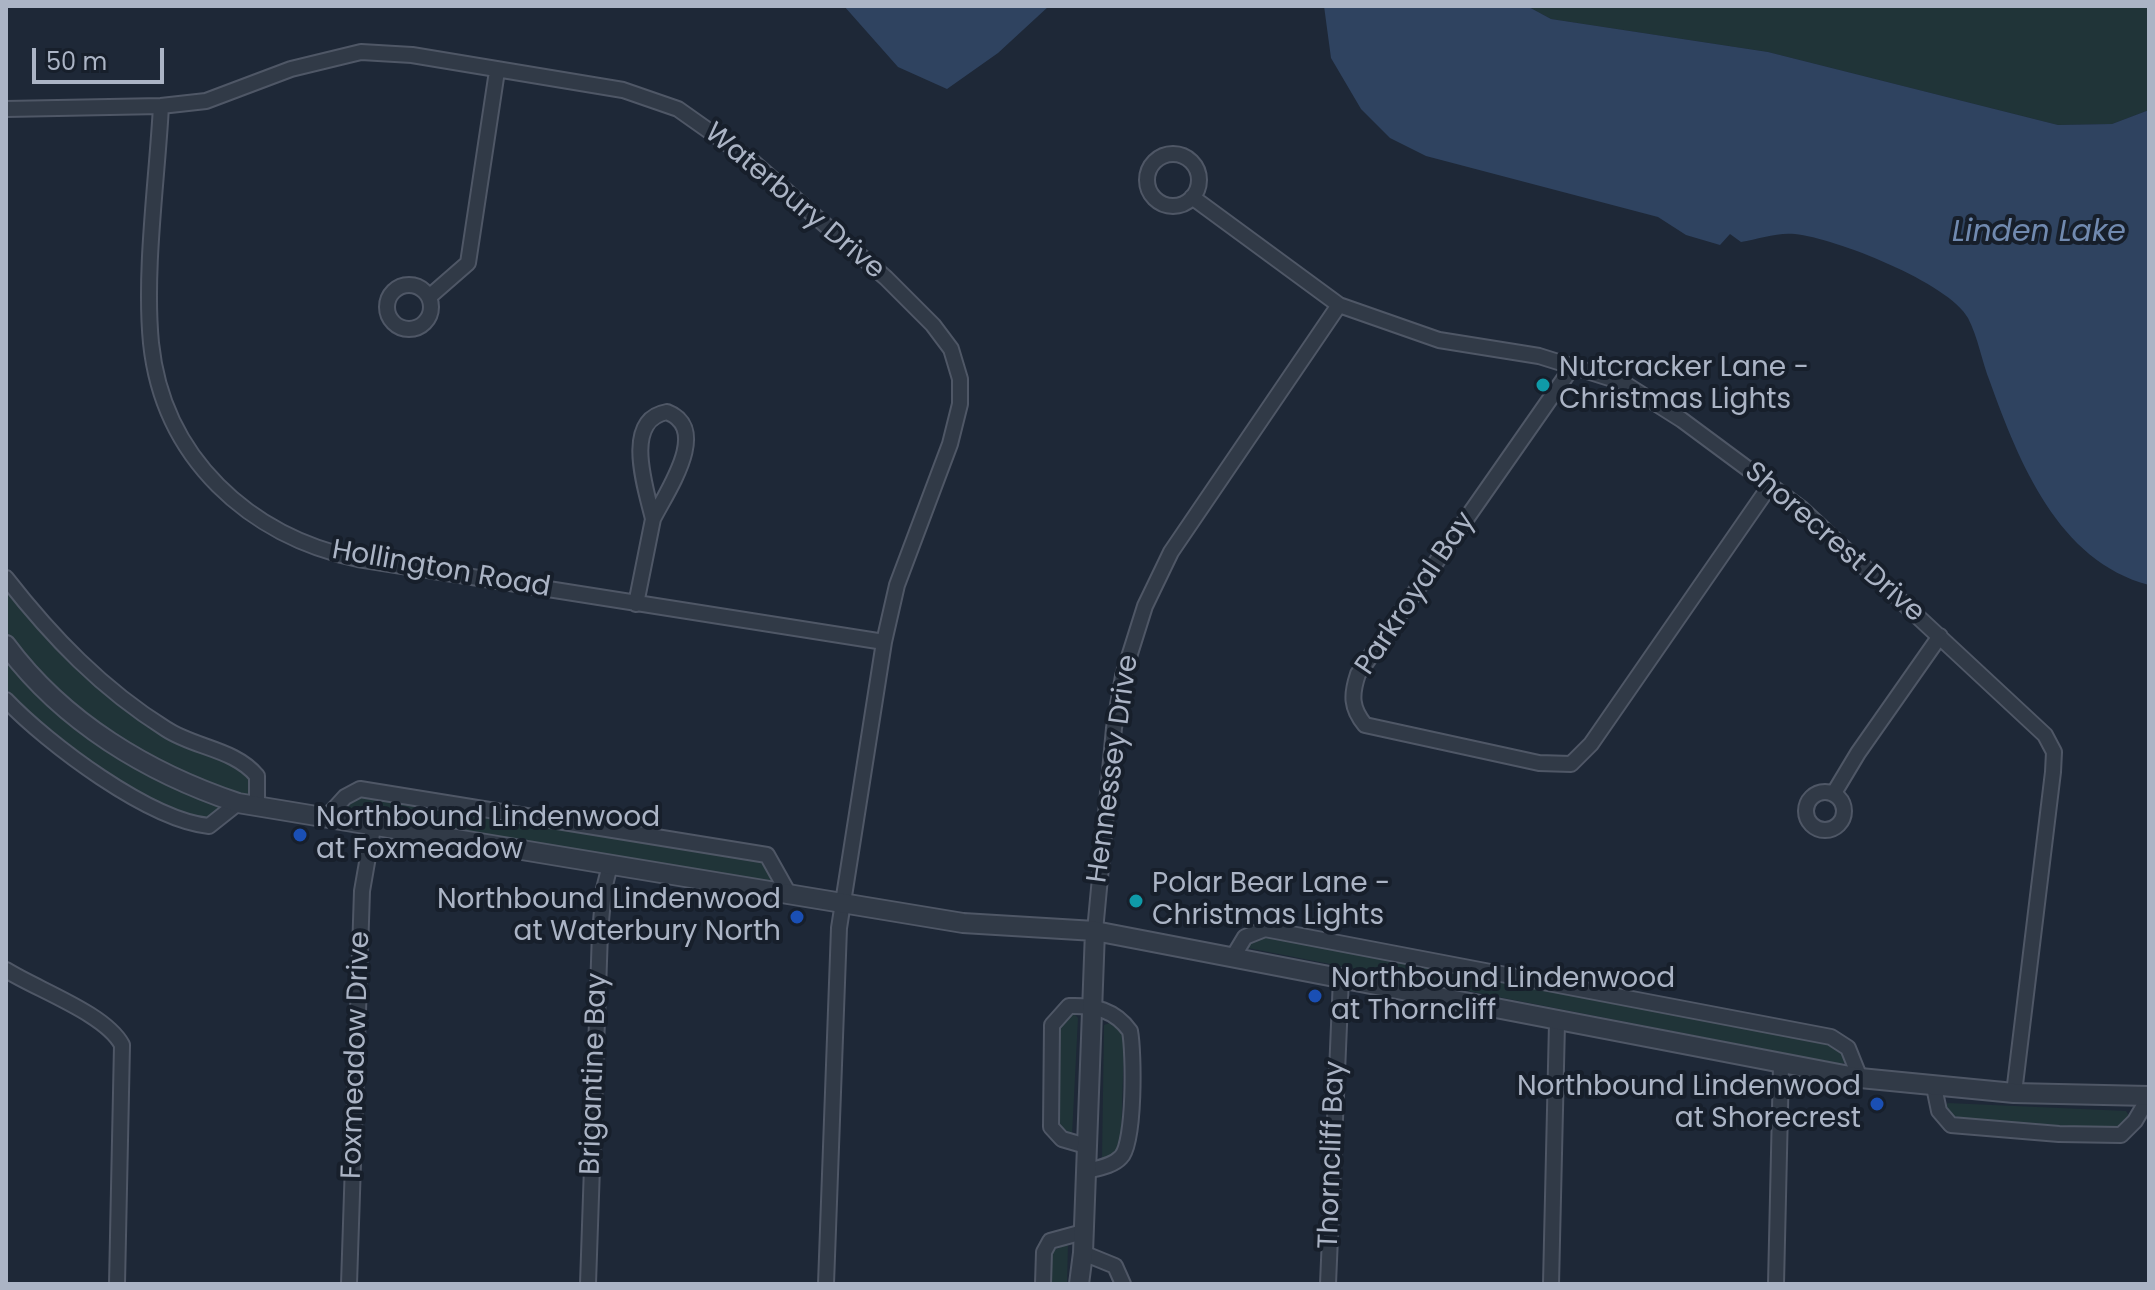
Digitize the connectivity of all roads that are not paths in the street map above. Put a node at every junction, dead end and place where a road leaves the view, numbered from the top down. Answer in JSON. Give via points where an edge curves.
{"nodes":[{"id":1,"x":497,"y":71,"type":"junction"},
{"id":2,"x":161,"y":106,"type":"junction"},
{"id":3,"x":6,"y":109,"type":"edge"},
{"id":4,"x":1192,"y":197,"type":"dead end"},
{"id":5,"x":429,"y":297,"type":"dead end"},
{"id":6,"x":1339,"y":305,"type":"junction"},
{"id":7,"x":1573,"y":366,"type":"junction"},
{"id":8,"x":1771,"y":484,"type":"junction"},
{"id":9,"x":653,"y":519,"type":"junction"},
{"id":10,"x":6,"y":578,"type":"edge"},
{"id":11,"x":636,"y":604,"type":"junction"},
{"id":12,"x":1940,"y":636,"type":"junction"},
{"id":13,"x":884,"y":642,"type":"junction"},
{"id":14,"x":6,"y":645,"type":"edge"},
{"id":15,"x":6,"y":700,"type":"edge"},
{"id":16,"x":1834,"y":793,"type":"dead end"},
{"id":17,"x":247,"y":804,"type":"junction"},
{"id":18,"x":325,"y":819,"type":"junction"},
{"id":19,"x":373,"y":828,"type":"junction"},
{"id":20,"x":610,"y":865,"type":"junction"},
{"id":21,"x":790,"y":896,"type":"junction"},
{"id":22,"x":843,"y":903,"type":"junction"},
{"id":23,"x":1095,"y":931,"type":"junction"},
{"id":24,"x":1233,"y":957,"type":"junction"},
{"id":25,"x":6,"y":970,"type":"edge"},
{"id":26,"x":1341,"y":978,"type":"junction"},
{"id":27,"x":1093,"y":1005,"type":"junction"},
{"id":28,"x":1557,"y":1023,"type":"junction"},
{"id":29,"x":1781,"y":1066,"type":"junction"},
{"id":30,"x":1860,"y":1078,"type":"junction"},
{"id":31,"x":1934,"y":1087,"type":"junction"},
{"id":32,"x":2014,"y":1093,"type":"junction"},
{"id":33,"x":2149,"y":1097,"type":"edge"},
{"id":34,"x":1086,"y":1146,"type":"junction"},
{"id":35,"x":1086,"y":1171,"type":"junction"},
{"id":36,"x":1083,"y":1232,"type":"junction"},
{"id":37,"x":1083,"y":1253,"type":"junction"},
{"id":38,"x":1082,"y":1281,"type":"edge"},
{"id":39,"x":117,"y":1284,"type":"edge"},
{"id":40,"x":349,"y":1284,"type":"edge"},
{"id":41,"x":588,"y":1284,"type":"edge"},
{"id":42,"x":826,"y":1284,"type":"edge"},
{"id":43,"x":1043,"y":1284,"type":"edge"},
{"id":44,"x":1123,"y":1284,"type":"edge"},
{"id":45,"x":1328,"y":1284,"type":"edge"},
{"id":46,"x":1551,"y":1284,"type":"edge"},
{"id":47,"x":1776,"y":1284,"type":"edge"}],
"edges":[{"from":1,"to":2,"type":"street","name":"Waterbury Drive","via":[[412,55],[361,52],[291,69],[206,101]]},
{"from":1,"to":5,"type":"street","via":[[468,263]]},
{"from":1,"to":13,"type":"street","name":"Waterbury Drive","via":[[623,90],[678,109],[753,162],[886,278],[951,349],[960,379],[960,404],[897,585]]},
{"from":2,"to":3,"type":"street","name":"Waterbury Drive"},
{"from":2,"to":11,"type":"street","name":"Hollington Road","via":[[151,343],[172,417],[189,451],[216,485],[277,532],[331,553]]},
{"from":4,"to":6,"type":"street","name":"Shorecrest Drive"},
{"from":6,"to":7,"type":"street","name":"Shorecrest Drive","via":[[1439,340]]},
{"from":6,"to":23,"type":"street","name":"Hennessey Drive","via":[[1171,552],[1145,606],[1123,676],[1114,728]]},
{"from":7,"to":8,"type":"street","name":"Shorecrest Drive","via":[[1622,382]]},
{"from":7,"to":8,"type":"street","name":"Parkroyal Bay","via":[[1358,674],[1354,712],[1365,725],[1539,763],[1571,764],[1582,756]]},
{"from":8,"to":12,"type":"street","name":"Shorecrest Drive"},
{"from":9,"to":9,"type":"street","via":[[687,437],[679,417],[667,412],[647,421],[641,440]]},
{"from":9,"to":11,"type":"street"},
{"from":10,"to":17,"type":"street","via":[[84,669],[167,731],[247,764],[257,776]]},
{"from":11,"to":13,"type":"street","name":"Hollington Road"},
{"from":12,"to":16,"type":"street"},
{"from":12,"to":32,"type":"street","name":"Shorecrest Drive","via":[[2045,735],[2054,752]]},
{"from":13,"to":22,"type":"street","name":"Waterbury Drive"},
{"from":14,"to":17,"type":"street","via":[[66,708],[123,751],[186,786]]},
{"from":15,"to":17,"type":"street","via":[[59,748],[104,779],[195,825],[209,826]]},
{"from":17,"to":18,"type":"street"},
{"from":18,"to":19,"type":"street"},
{"from":18,"to":21,"type":"street","via":[[360,789],[767,855]]},
{"from":19,"to":20,"type":"street"},
{"from":19,"to":40,"type":"street","name":"Foxmeadow Drive","via":[[362,891]]},
{"from":20,"to":21,"type":"street"},
{"from":20,"to":41,"type":"street","name":"Brigantine Bay","via":[[600,932]]},
{"from":21,"to":22,"type":"street"},
{"from":22,"to":23,"type":"street","via":[[963,923]]},
{"from":22,"to":42,"type":"street"},
{"from":23,"to":24,"type":"street"},
{"from":23,"to":27,"type":"street","name":"Hennessey Drive"},
{"from":24,"to":26,"type":"street"},
{"from":24,"to":30,"type":"street","via":[[1245,937],[1265,929],[1831,1037],[1848,1048]]},
{"from":25,"to":39,"type":"street","via":[[105,1022],[122,1045]]},
{"from":26,"to":28,"type":"street"},
{"from":26,"to":45,"type":"street","name":"Thorncliff Bay"},
{"from":27,"to":34,"type":"street","name":"Hennessey Drive"},
{"from":27,"to":34,"type":"street","via":[[1069,1006],[1052,1025],[1051,1127],[1062,1139]]},
{"from":27,"to":35,"type":"street","via":[[1130,1031],[1129,1138],[1123,1156]]},
{"from":28,"to":29,"type":"street"},
{"from":28,"to":46,"type":"street"},
{"from":29,"to":30,"type":"street"},
{"from":29,"to":47,"type":"street"},
{"from":30,"to":31,"type":"street"},
{"from":31,"to":32,"type":"street"},
{"from":31,"to":33,"type":"street","via":[[1939,1111],[1951,1125],[2059,1134],[2121,1135]]},
{"from":32,"to":33,"type":"street"},
{"from":34,"to":35,"type":"street","name":"Hennessey Drive"},
{"from":35,"to":36,"type":"street","name":"Hennessey Drive"},
{"from":36,"to":37,"type":"street","name":"Hennessey Drive"},
{"from":36,"to":43,"type":"street","via":[[1050,1241],[1044,1252]]},
{"from":37,"to":38,"type":"street","name":"Hennessey Drive"},
{"from":37,"to":44,"type":"street","via":[[1115,1266]]}]}
